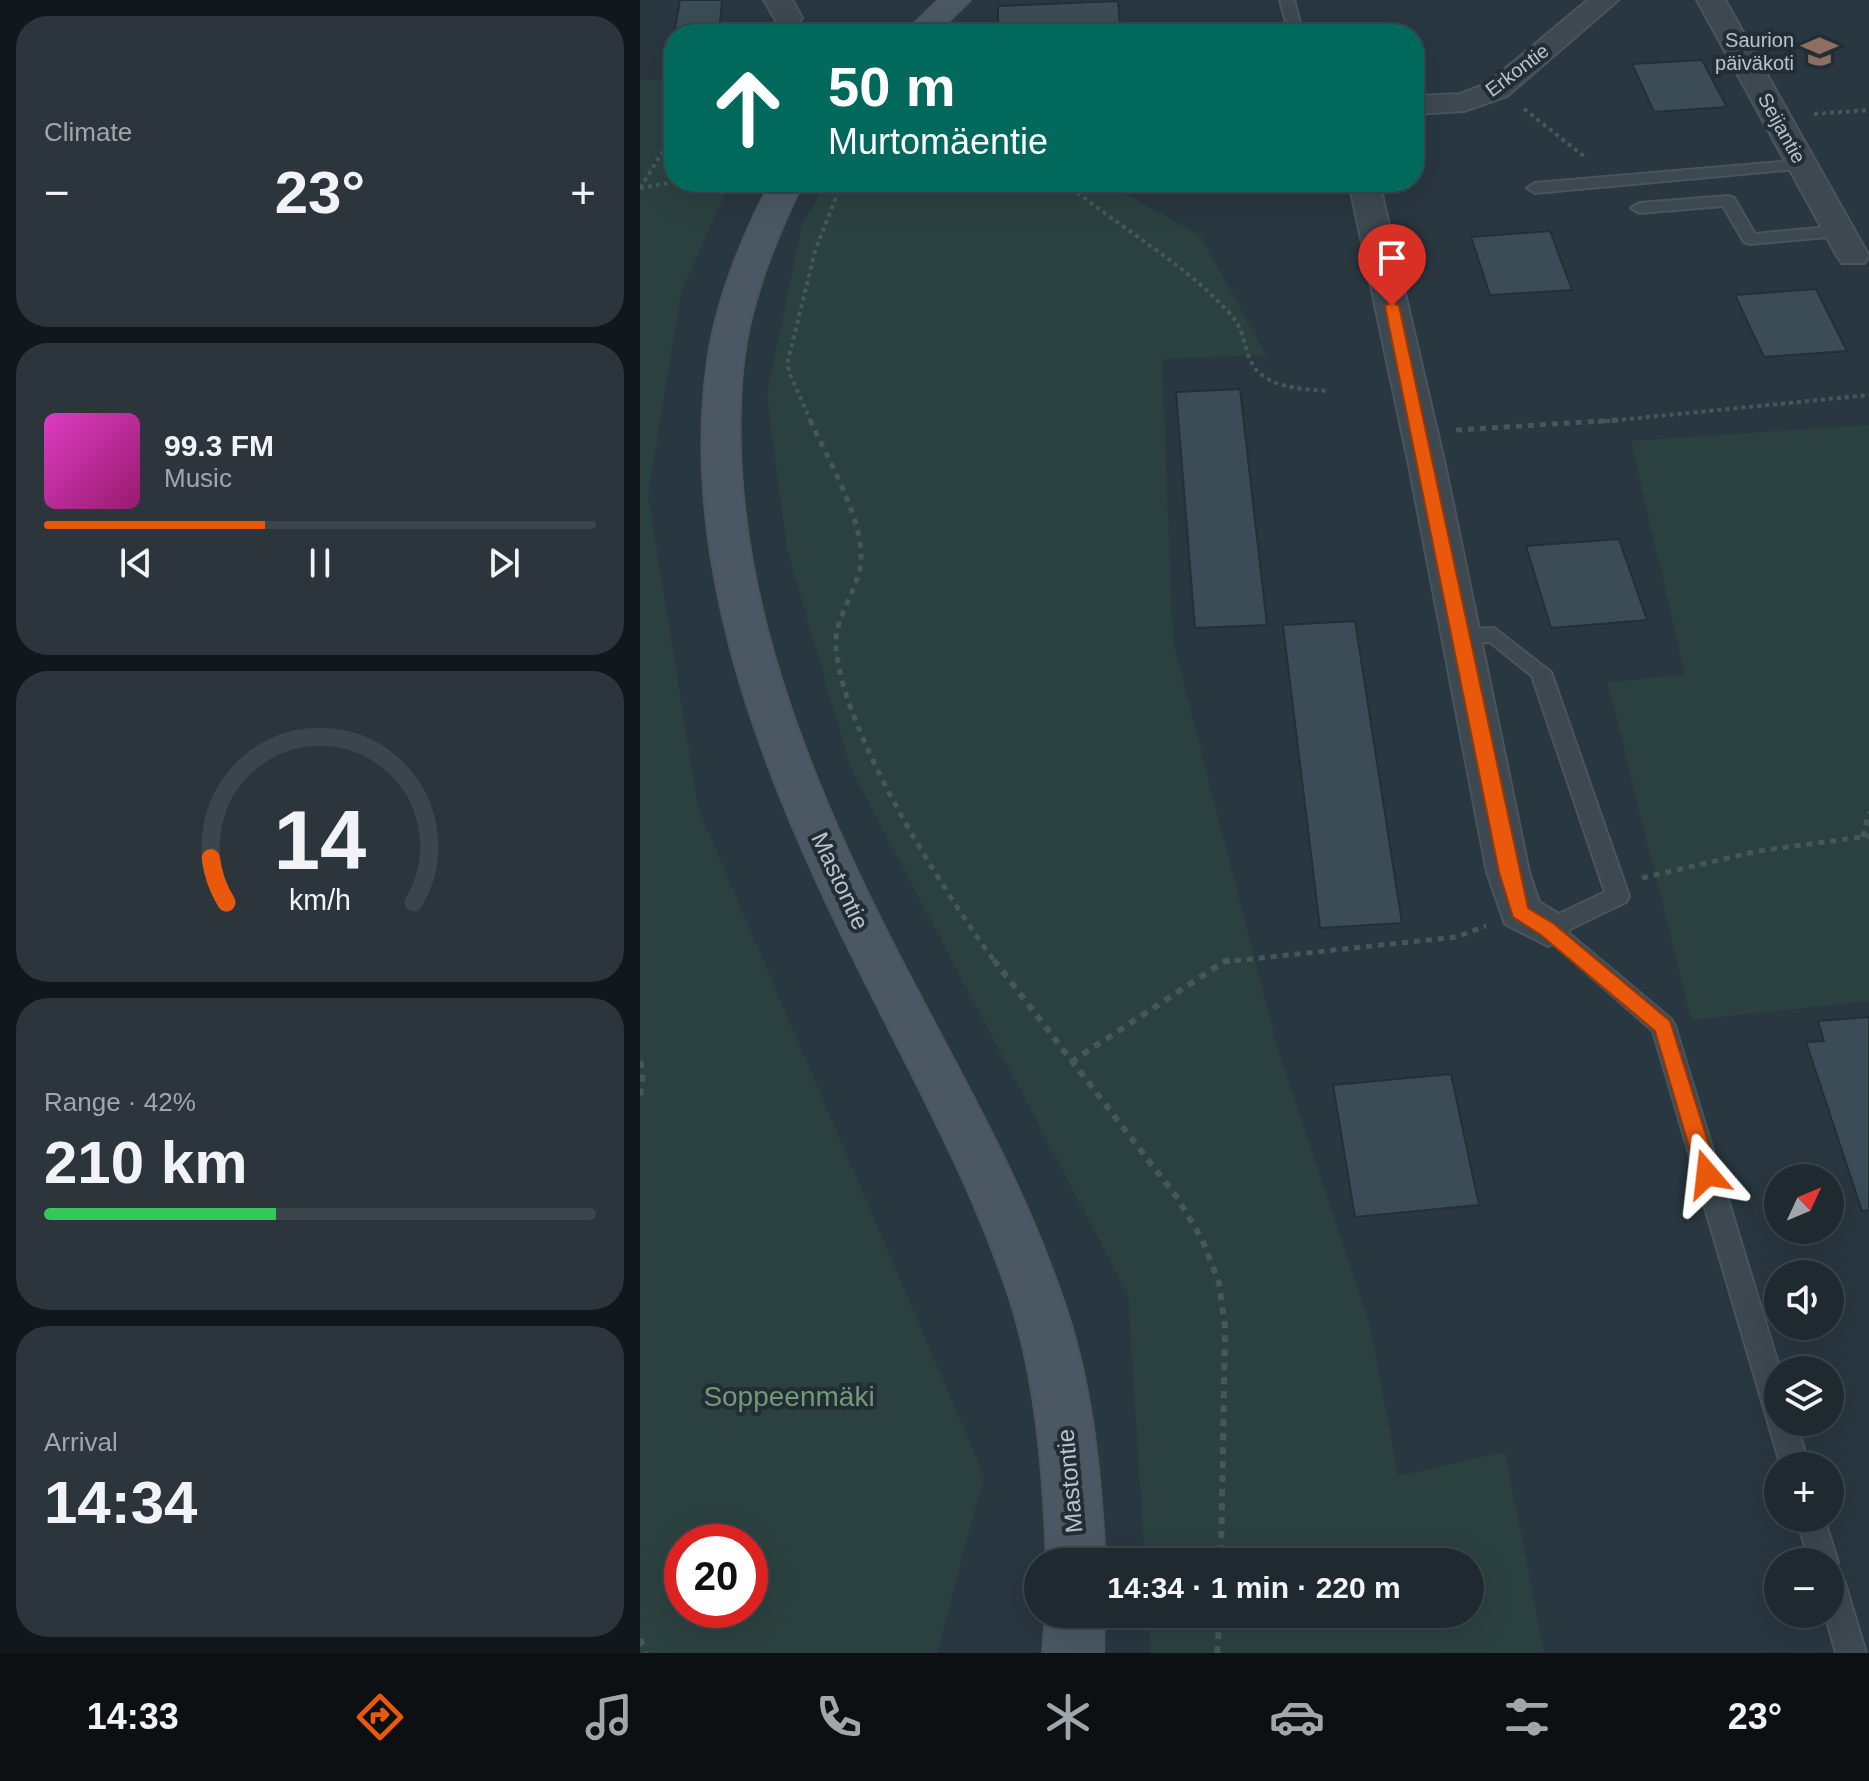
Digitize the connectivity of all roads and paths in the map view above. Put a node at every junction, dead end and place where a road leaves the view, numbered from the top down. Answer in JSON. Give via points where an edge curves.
{"nodes":[{"id":1,"x":956,"y":0,"type":"edge"},
{"id":2,"x":1287,"y":0,"type":"edge"},
{"id":3,"x":1604,"y":0,"type":"edge"},
{"id":4,"x":1711,"y":0,"type":"edge"},
{"id":5,"x":929,"y":24,"type":"edge"},
{"id":6,"x":1293,"y":24,"type":"edge"},
{"id":7,"x":1497,"y":90,"type":"junction"},
{"id":8,"x":1424,"y":104,"type":"edge"},
{"id":9,"x":1869,"y":110,"type":"edge"},
{"id":10,"x":1776,"y":117,"type":"junction"},
{"id":11,"x":664,"y":150,"type":"edge"},
{"id":12,"x":1802,"y":165,"type":"junction"},
{"id":13,"x":1625,"y":180,"type":"junction"},
{"id":14,"x":664,"y":184,"type":"edge"},
{"id":15,"x":640,"y":188,"type":"edge"},
{"id":16,"x":1535,"y":188,"type":"dead end"},
{"id":17,"x":781,"y":192,"type":"edge"},
{"id":18,"x":838,"y":192,"type":"edge"},
{"id":19,"x":1076,"y":192,"type":"edge"},
{"id":20,"x":1366,"y":192,"type":"edge"},
{"id":21,"x":1639,"y":208,"type":"dead end"},
{"id":22,"x":1846,"y":244,"type":"joint"},
{"id":23,"x":1327,"y":391,"type":"dead end"},
{"id":24,"x":1869,"y":395,"type":"edge"},
{"id":25,"x":1420,"y":432,"type":"junction"},
{"id":26,"x":1461,"y":636,"type":"junction"},
{"id":27,"x":1869,"y":812,"type":"edge"},
{"id":28,"x":1866,"y":837,"type":"edge"},
{"id":29,"x":1618,"y":896,"type":"junction"},
{"id":30,"x":1534,"y":921,"type":"junction"},
{"id":31,"x":640,"y":1061,"type":"edge"},
{"id":32,"x":1071,"y":1062,"type":"junction"},
{"id":33,"x":640,"y":1096,"type":"edge"},
{"id":34,"x":1764,"y":1363,"type":"edge"},
{"id":35,"x":1075,"y":1548,"type":"edge"},
{"id":36,"x":1221,"y":1548,"type":"edge"},
{"id":37,"x":1074,"y":1628,"type":"edge"},
{"id":38,"x":1219,"y":1628,"type":"edge"},
{"id":39,"x":1844,"y":1628,"type":"edge"},
{"id":40,"x":640,"y":1639,"type":"edge"},
{"id":41,"x":646,"y":1653,"type":"edge"},
{"id":42,"x":1073,"y":1653,"type":"edge"},
{"id":43,"x":1217,"y":1653,"type":"edge"},
{"id":44,"x":1851,"y":1653,"type":"edge"}],
"edges":[{"from":1,"to":5,"type":"main road"},
{"from":2,"to":6,"type":"lane"},
{"from":3,"to":7,"type":"street","name":"Erkontie"},
{"from":4,"to":10,"type":"street","name":"Seijantie"},
{"from":7,"to":8,"type":"street","name":"Erkontie","via":[[1464,102]]},
{"from":7,"to":13,"type":"path","via":[[1586,158]]},
{"from":9,"to":10,"type":"path"},
{"from":10,"to":12,"type":"street","name":"Seijantie"},
{"from":11,"to":15,"type":"path"},
{"from":12,"to":13,"type":"lane"},
{"from":12,"to":22,"type":"street","name":"Seijantie"},
{"from":13,"to":16,"type":"lane"},
{"from":14,"to":15,"type":"path"},
{"from":17,"to":35,"type":"main road","name":"Mastontie","via":[[747,278],[726,364],[723,457],[739,588],[758,667],[812,821],[978,1161],[1035,1295],[1067,1429]]},
{"from":18,"to":32,"type":"path","via":[[815,251],[788,361],[863,541],[860,570],[839,618],[836,652],[859,729],[928,858],[974,933]]},
{"from":19,"to":23,"type":"path","via":[[1236,320],[1253,367],[1286,388]]},
{"from":20,"to":25,"type":"street"},
{"from":21,"to":22,"type":"lane","via":[[1728,201],[1750,239]]},
{"from":24,"to":25,"type":"path","via":[[1582,424]]},
{"from":25,"to":26,"type":"street"},
{"from":26,"to":29,"type":"lane","via":[[1494,635],[1541,672]]},
{"from":26,"to":30,"type":"street","via":[[1508,872]]},
{"from":27,"to":28,"type":"path"},
{"from":28,"to":29,"type":"path","via":[[1696,863],[1640,879]]},
{"from":29,"to":30,"type":"lane"},
{"from":30,"to":32,"type":"path","via":[[1456,937],[1225,961]]},
{"from":30,"to":34,"type":"lane","via":[[1663,1026]]},
{"from":31,"to":33,"type":"path"},
{"from":32,"to":36,"type":"path","via":[[1176,1196],[1202,1239],[1219,1283],[1225,1327]]},
{"from":37,"to":42,"type":"main road"},
{"from":38,"to":43,"type":"path"},
{"from":39,"to":44,"type":"lane"},
{"from":40,"to":41,"type":"path"}]}
